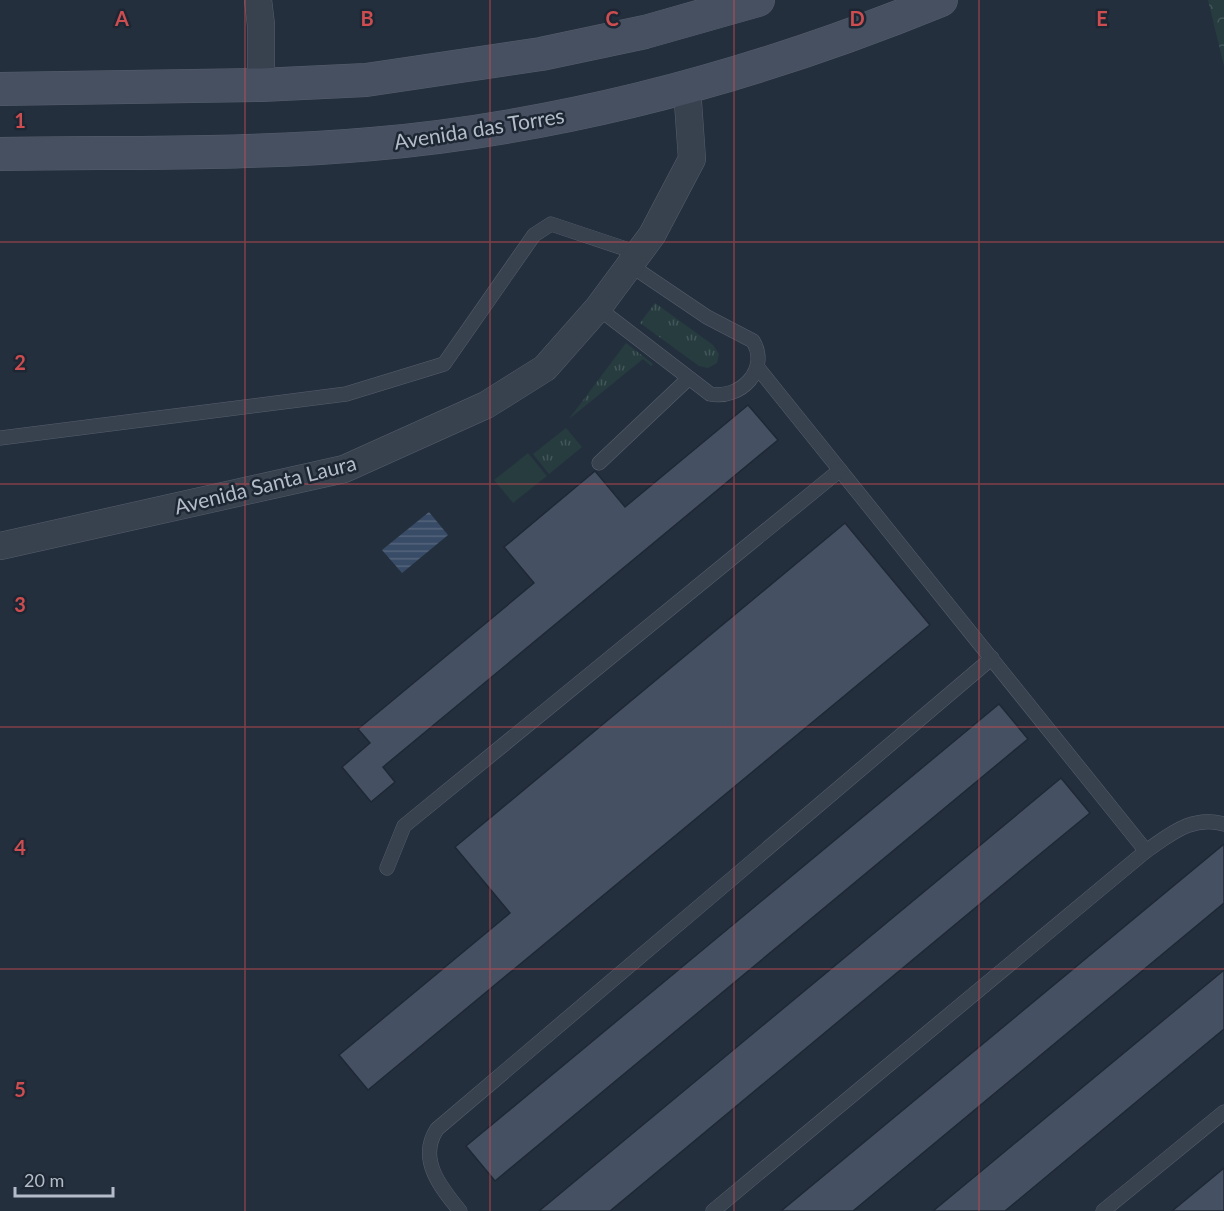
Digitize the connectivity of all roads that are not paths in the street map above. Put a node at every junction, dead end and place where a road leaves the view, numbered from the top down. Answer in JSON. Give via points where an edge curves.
{"nodes":[{"id":1,"x":258,"y":0,"type":"edge"},
{"id":2,"x":758,"y":0,"type":"edge"},
{"id":3,"x":941,"y":0,"type":"edge"},
{"id":4,"x":261,"y":85,"type":"junction"},
{"id":5,"x":0,"y":88,"type":"edge"},
{"id":6,"x":687,"y":88,"type":"junction"},
{"id":7,"x":0,"y":154,"type":"edge"},
{"id":8,"x":634,"y":259,"type":"junction"},
{"id":9,"x":598,"y":308,"type":"junction"},
{"id":10,"x":758,"y":368,"type":"junction"},
{"id":11,"x":689,"y":378,"type":"junction"},
{"id":12,"x":0,"y":438,"type":"edge"},
{"id":13,"x":599,"y":463,"type":"dead end"},
{"id":14,"x":840,"y":470,"type":"junction"},
{"id":15,"x":0,"y":546,"type":"edge"},
{"id":16,"x":992,"y":658,"type":"junction"},
{"id":17,"x":1224,"y":824,"type":"edge"},
{"id":18,"x":1146,"y":851,"type":"junction"},
{"id":19,"x":387,"y":868,"type":"dead end"},
{"id":20,"x":1224,"y":1112,"type":"edge"},
{"id":21,"x":460,"y":1211,"type":"edge"},
{"id":22,"x":713,"y":1211,"type":"edge"},
{"id":23,"x":1103,"y":1211,"type":"edge"}],
"edges":[{"from":1,"to":4,"type":"street"},
{"from":2,"to":4,"type":"main road","via":[[645,32],[541,54],[366,80]]},
{"from":3,"to":6,"type":"main road","name":"Avenida das Torres"},
{"from":4,"to":5,"type":"main road"},
{"from":6,"to":7,"type":"main road","name":"Avenida das Torres","via":[[475,132],[372,144],[285,150]]},
{"from":6,"to":8,"type":"street","name":"Avenida Santa Laura","via":[[692,159],[652,235]]},
{"from":8,"to":9,"type":"street","name":"Avenida Santa Laura"},
{"from":8,"to":10,"type":"lane","via":[[707,317],[753,341],[758,349]]},
{"from":8,"to":12,"type":"lane","via":[[551,224],[534,235],[444,364],[346,394]]},
{"from":9,"to":11,"type":"lane"},
{"from":9,"to":15,"type":"street","name":"Avenida Santa Laura","via":[[545,368],[486,405],[344,469]]},
{"from":10,"to":11,"type":"lane","via":[[750,380],[729,394],[710,394]]},
{"from":10,"to":14,"type":"lane"},
{"from":11,"to":13,"type":"lane"},
{"from":14,"to":16,"type":"lane"},
{"from":14,"to":19,"type":"lane","via":[[404,826]]},
{"from":16,"to":18,"type":"lane"},
{"from":16,"to":21,"type":"lane","via":[[437,1129],[429,1145],[430,1163]]},
{"from":17,"to":18,"type":"lane","via":[[1185,824]]},
{"from":18,"to":22,"type":"lane"},
{"from":20,"to":23,"type":"lane"}]}
